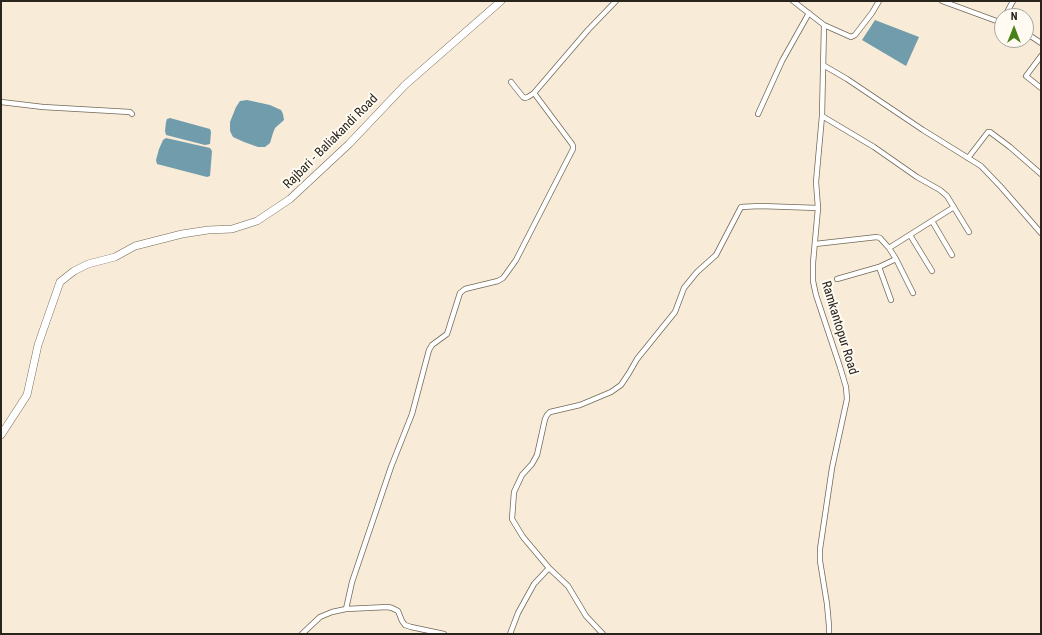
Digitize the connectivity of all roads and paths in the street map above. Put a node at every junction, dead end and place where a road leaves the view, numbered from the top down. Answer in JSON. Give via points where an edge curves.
{"nodes":[{"id":1,"x":501,"y":1,"type":"edge"},
{"id":2,"x":616,"y":1,"type":"edge"},
{"id":3,"x":793,"y":1,"type":"edge"},
{"id":4,"x":879,"y":1,"type":"edge"},
{"id":5,"x":942,"y":1,"type":"edge"},
{"id":6,"x":809,"y":13,"type":"junction"},
{"id":7,"x":994,"y":19,"type":"edge"},
{"id":8,"x":824,"y":25,"type":"junction"},
{"id":9,"x":1041,"y":56,"type":"edge"},
{"id":10,"x":823,"y":65,"type":"junction"},
{"id":11,"x":511,"y":82,"type":"dead end"},
{"id":12,"x":1041,"y":88,"type":"edge"},
{"id":13,"x":534,"y":93,"type":"junction"},
{"id":14,"x":1,"y":102,"type":"edge"},
{"id":15,"x":132,"y":114,"type":"dead end"},
{"id":16,"x":758,"y":114,"type":"dead end"},
{"id":17,"x":822,"y":116,"type":"junction"},
{"id":18,"x":968,"y":158,"type":"junction"},
{"id":19,"x":1041,"y":174,"type":"edge"},
{"id":20,"x":954,"y":207,"type":"junction"},
{"id":21,"x":818,"y":208,"type":"junction"},
{"id":22,"x":932,"y":221,"type":"junction"},
{"id":23,"x":969,"y":232,"type":"dead end"},
{"id":24,"x":1041,"y":233,"type":"edge"},
{"id":25,"x":910,"y":235,"type":"junction"},
{"id":26,"x":815,"y":244,"type":"junction"},
{"id":27,"x":890,"y":248,"type":"junction"},
{"id":28,"x":952,"y":255,"type":"dead end"},
{"id":29,"x":896,"y":259,"type":"junction"},
{"id":30,"x":879,"y":267,"type":"junction"},
{"id":31,"x":932,"y":271,"type":"dead end"},
{"id":32,"x":837,"y":279,"type":"dead end"},
{"id":33,"x":913,"y":293,"type":"dead end"},
{"id":34,"x":891,"y":300,"type":"dead end"},
{"id":35,"x":1,"y":435,"type":"edge"},
{"id":36,"x":549,"y":568,"type":"junction"},
{"id":37,"x":346,"y":609,"type":"junction"},
{"id":38,"x":302,"y":634,"type":"edge"},
{"id":39,"x":444,"y":634,"type":"edge"},
{"id":40,"x":510,"y":634,"type":"edge"},
{"id":41,"x":603,"y":634,"type":"edge"},
{"id":42,"x":829,"y":634,"type":"edge"}],
"edges":[{"from":1,"to":35,"type":"main road","name":"Rajbari - Baliakandi Road","via":[[405,84],[350,144],[290,199],[257,221],[232,229],[182,234],[135,246],[115,257],[88,264],[60,282],[38,345],[27,395]]},
{"from":2,"to":13,"type":"street"},
{"from":3,"to":6,"type":"street"},
{"from":4,"to":8,"type":"street","via":[[853,37]]},
{"from":5,"to":7,"type":"street"},
{"from":6,"to":8,"type":"street"},
{"from":6,"to":16,"type":"street","via":[[782,61]]},
{"from":8,"to":10,"type":"street","name":"Ramkantopur Road"},
{"from":9,"to":12,"type":"street","via":[[1026,76]]},
{"from":10,"to":17,"type":"street","name":"Ramkantopur Road"},
{"from":10,"to":18,"type":"street"},
{"from":11,"to":13,"type":"street","via":[[525,98]]},
{"from":13,"to":37,"type":"street","via":[[572,144],[573,149],[516,260],[506,274],[498,281],[469,288],[460,293],[447,334],[429,350],[412,414],[352,582]]},
{"from":14,"to":15,"type":"street"},
{"from":17,"to":20,"type":"street","via":[[940,190]]},
{"from":17,"to":21,"type":"street","name":"Ramkantopur Road","via":[[816,182]]},
{"from":18,"to":19,"type":"street","via":[[990,132]]},
{"from":18,"to":24,"type":"street","via":[[981,166]]},
{"from":20,"to":22,"type":"street"},
{"from":20,"to":23,"type":"street"},
{"from":21,"to":26,"type":"street","name":"Ramkantopur Road"},
{"from":21,"to":36,"type":"street","via":[[741,207],[716,255],[684,288],[675,312],[637,359],[621,385],[580,406],[550,412],[547,415],[537,455],[522,475],[514,492],[512,519],[523,537]]},
{"from":22,"to":25,"type":"street"},
{"from":22,"to":28,"type":"street"},
{"from":25,"to":27,"type":"street"},
{"from":25,"to":31,"type":"street"},
{"from":26,"to":27,"type":"street","via":[[877,237]]},
{"from":26,"to":42,"type":"street","name":"Ramkantopur Road","via":[[813,281],[840,366],[847,398],[832,468],[820,549]]},
{"from":27,"to":29,"type":"street"},
{"from":29,"to":30,"type":"street"},
{"from":29,"to":33,"type":"street"},
{"from":30,"to":32,"type":"street"},
{"from":30,"to":34,"type":"street"},
{"from":36,"to":40,"type":"street","via":[[534,584]]},
{"from":36,"to":41,"type":"street","via":[[568,586],[586,616]]},
{"from":37,"to":38,"type":"street","via":[[320,617]]},
{"from":37,"to":39,"type":"street","via":[[392,608],[398,611],[405,625]]}]}
